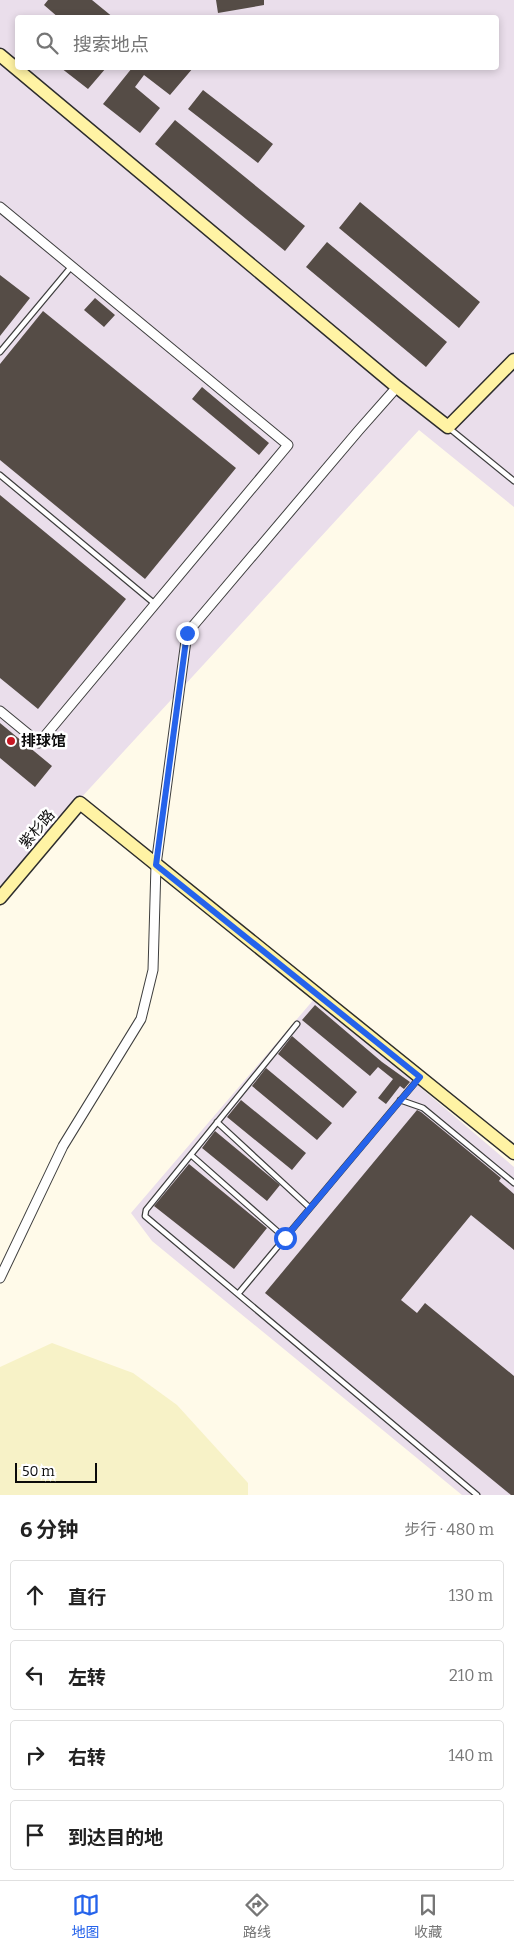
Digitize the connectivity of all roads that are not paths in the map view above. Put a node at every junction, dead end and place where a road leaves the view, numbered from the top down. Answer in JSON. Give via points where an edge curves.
{"nodes":[{"id":1,"x":0,"y":55,"type":"edge"},
{"id":2,"x":15,"y":68,"type":"edge"},
{"id":3,"x":18,"y":70,"type":"edge"},
{"id":4,"x":0,"y":207,"type":"edge"},
{"id":5,"x":72,"y":266,"type":"junction"},
{"id":6,"x":0,"y":352,"type":"edge"},
{"id":7,"x":514,"y":360,"type":"edge"},
{"id":8,"x":398,"y":387,"type":"junction"},
{"id":9,"x":448,"y":427,"type":"junction"},
{"id":10,"x":0,"y":476,"type":"edge"},
{"id":11,"x":514,"y":481,"type":"edge"},
{"id":12,"x":155,"y":604,"type":"junction"},
{"id":13,"x":0,"y":711,"type":"edge"},
{"id":14,"x":156,"y":865,"type":"junction"},
{"id":15,"x":0,"y":898,"type":"edge"},
{"id":16,"x":297,"y":1024,"type":"dead end"},
{"id":17,"x":420,"y":1077,"type":"junction"},
{"id":18,"x":400,"y":1100,"type":"junction"},
{"id":19,"x":217,"y":1122,"type":"junction"},
{"id":20,"x":514,"y":1153,"type":"edge"},
{"id":21,"x":190,"y":1155,"type":"junction"},
{"id":22,"x":514,"y":1183,"type":"edge"},
{"id":23,"x":310,"y":1208,"type":"junction"},
{"id":24,"x":285,"y":1238,"type":"junction"},
{"id":25,"x":0,"y":1278,"type":"edge"},
{"id":26,"x":238,"y":1294,"type":"junction"},
{"id":27,"x":477,"y":1495,"type":"edge"}],
"edges":[{"from":1,"to":2,"type":"main road"},
{"from":3,"to":8,"type":"main road"},
{"from":4,"to":5,"type":"street"},
{"from":5,"to":6,"type":"lane"},
{"from":5,"to":12,"type":"street","via":[[288,445]]},
{"from":7,"to":9,"type":"main road"},
{"from":8,"to":9,"type":"main road"},
{"from":8,"to":14,"type":"street","via":[[187,633]]},
{"from":9,"to":11,"type":"lane"},
{"from":10,"to":12,"type":"lane"},
{"from":12,"to":13,"type":"street","via":[[39,743]]},
{"from":14,"to":15,"type":"main road","name":"紫杉路","via":[[80,803]]},
{"from":14,"to":17,"type":"main road"},
{"from":14,"to":25,"type":"street","via":[[153,970],[141,1019],[64,1146]]},
{"from":16,"to":19,"type":"lane"},
{"from":17,"to":18,"type":"lane"},
{"from":17,"to":20,"type":"main road"},
{"from":18,"to":22,"type":"lane","via":[[423,1108]]},
{"from":18,"to":23,"type":"lane"},
{"from":19,"to":21,"type":"lane"},
{"from":19,"to":23,"type":"lane"},
{"from":21,"to":24,"type":"lane"},
{"from":21,"to":26,"type":"lane","via":[[146,1210],[145,1216]]},
{"from":23,"to":24,"type":"lane"},
{"from":24,"to":26,"type":"lane"},
{"from":26,"to":27,"type":"lane"}]}
